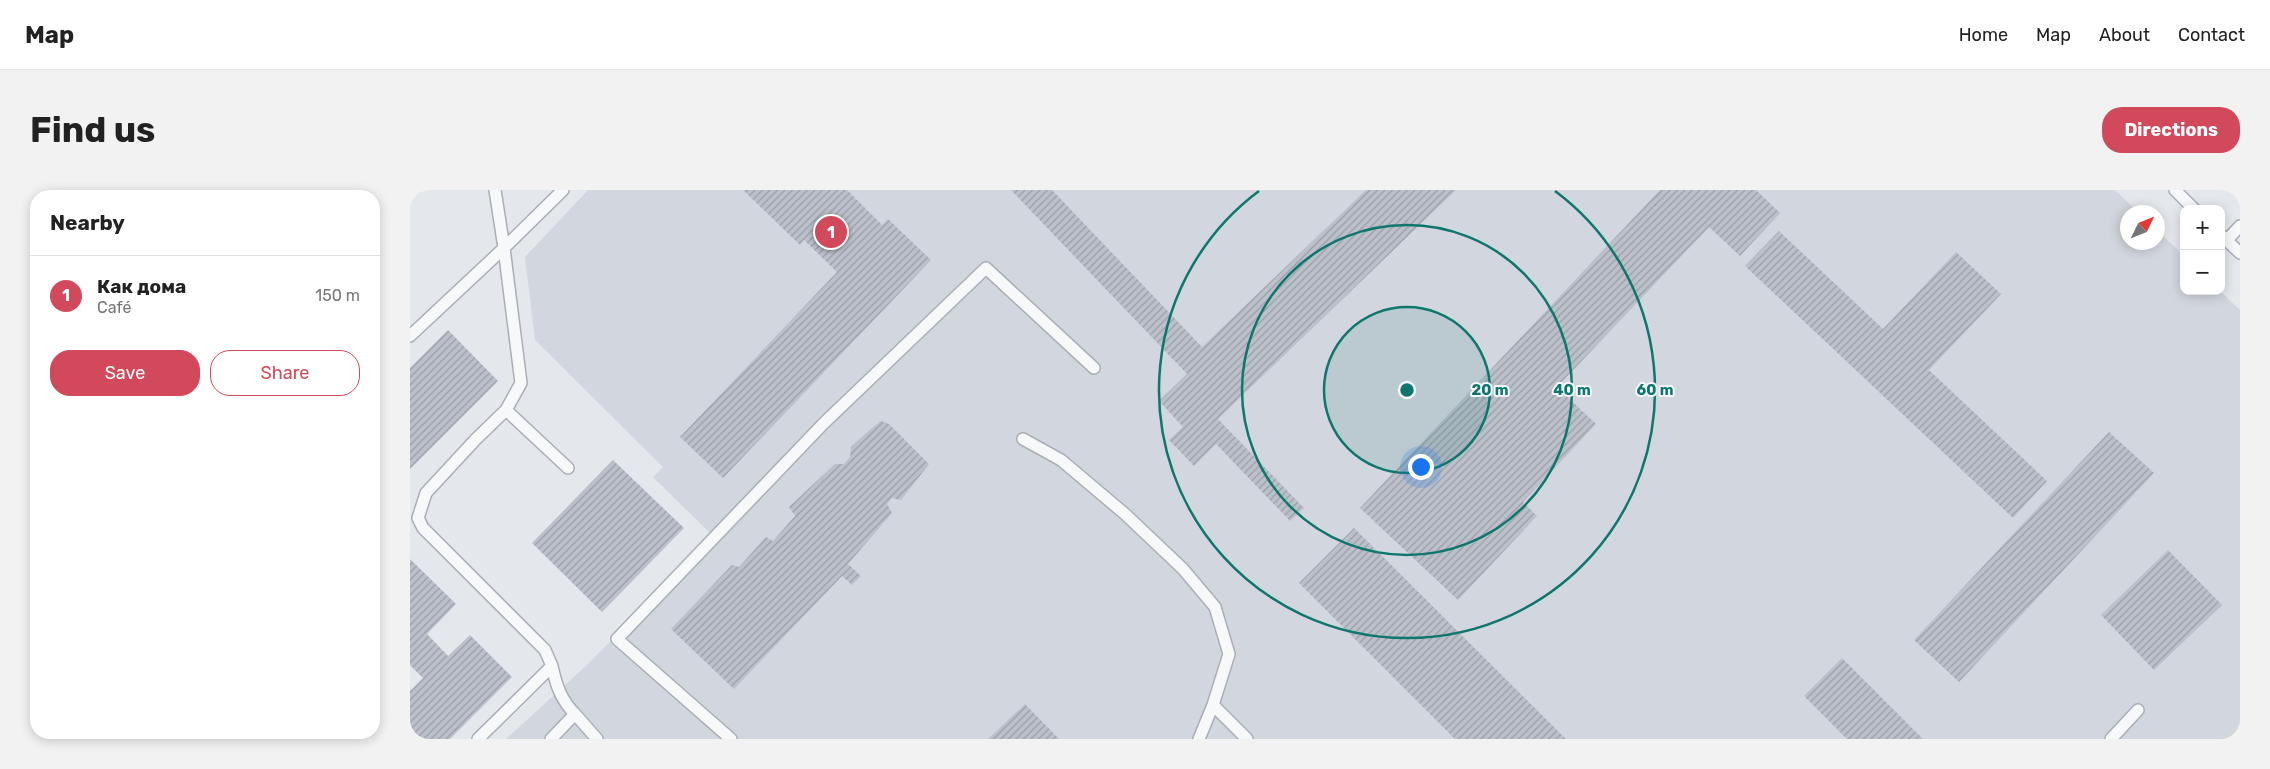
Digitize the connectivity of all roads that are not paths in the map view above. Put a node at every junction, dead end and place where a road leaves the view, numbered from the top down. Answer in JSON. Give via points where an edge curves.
{"nodes":[{"id":1,"x":495,"y":190,"type":"edge"},
{"id":2,"x":563,"y":190,"type":"edge"},
{"id":3,"x":2175,"y":190,"type":"edge"},
{"id":4,"x":2190,"y":205,"type":"edge"},
{"id":5,"x":2240,"y":226,"type":"edge"},
{"id":6,"x":2225,"y":237,"type":"edge"},
{"id":7,"x":2225,"y":239,"type":"edge"},
{"id":8,"x":504,"y":248,"type":"junction"},
{"id":9,"x":2240,"y":253,"type":"edge"},
{"id":10,"x":410,"y":336,"type":"edge"},
{"id":11,"x":1094,"y":368,"type":"dead end"},
{"id":12,"x":506,"y":410,"type":"junction"},
{"id":13,"x":1024,"y":439,"type":"dead end"},
{"id":14,"x":568,"y":468,"type":"dead end"},
{"id":15,"x":552,"y":666,"type":"junction"},
{"id":16,"x":1213,"y":705,"type":"junction"},
{"id":17,"x":2138,"y":710,"type":"dead end"},
{"id":18,"x":574,"y":714,"type":"junction"},
{"id":19,"x":485,"y":737,"type":"edge"},
{"id":20,"x":551,"y":739,"type":"edge"},
{"id":21,"x":597,"y":739,"type":"edge"},
{"id":22,"x":731,"y":739,"type":"edge"},
{"id":23,"x":1199,"y":739,"type":"edge"},
{"id":24,"x":1246,"y":739,"type":"edge"},
{"id":25,"x":2111,"y":739,"type":"edge"}],
"edges":[{"from":1,"to":8,"type":"lane"},
{"from":2,"to":8,"type":"lane"},
{"from":3,"to":4,"type":"lane"},
{"from":5,"to":6,"type":"lane"},
{"from":7,"to":9,"type":"lane"},
{"from":8,"to":10,"type":"lane"},
{"from":8,"to":12,"type":"lane","via":[[521,383]]},
{"from":11,"to":22,"type":"lane","via":[[986,268],[824,423],[617,639]]},
{"from":12,"to":14,"type":"lane"},
{"from":12,"to":15,"type":"lane","via":[[426,493],[418,518],[423,528],[545,650]]},
{"from":13,"to":16,"type":"lane","via":[[1061,460],[1125,514],[1183,569],[1215,607],[1229,654]]},
{"from":15,"to":18,"type":"lane","via":[[556,686]]},
{"from":15,"to":19,"type":"lane"},
{"from":16,"to":23,"type":"lane"},
{"from":16,"to":24,"type":"lane"},
{"from":17,"to":25,"type":"lane"},
{"from":18,"to":20,"type":"lane"},
{"from":18,"to":21,"type":"lane"}]}
